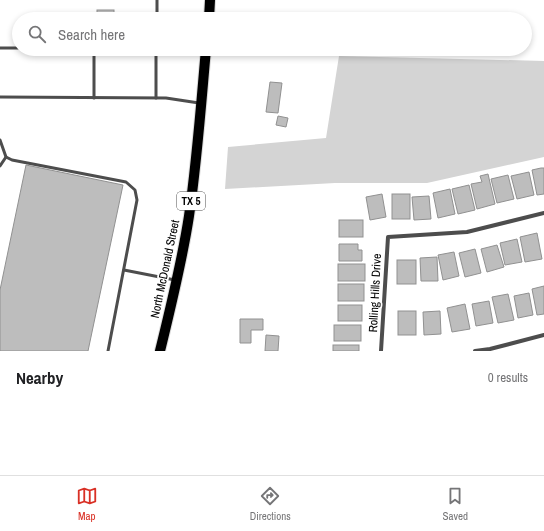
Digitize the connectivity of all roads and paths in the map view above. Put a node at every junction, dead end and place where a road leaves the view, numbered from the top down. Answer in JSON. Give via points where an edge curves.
{"nodes":[{"id":1,"x":157,"y":0,"type":"edge"},
{"id":2,"x":210,"y":0,"type":"edge"},
{"id":3,"x":156,"y":12,"type":"edge"},
{"id":4,"x":209,"y":12,"type":"edge"},
{"id":5,"x":0,"y":48,"type":"edge"},
{"id":6,"x":12,"y":48,"type":"edge"},
{"id":7,"x":94,"y":56,"type":"edge"},
{"id":8,"x":156,"y":56,"type":"edge"},
{"id":9,"x":205,"y":56,"type":"edge"},
{"id":10,"x":0,"y":97,"type":"edge"},
{"id":11,"x":94,"y":98,"type":"junction"},
{"id":12,"x":156,"y":98,"type":"junction"},
{"id":13,"x":201,"y":103,"type":"junction"},
{"id":14,"x":0,"y":140,"type":"edge"},
{"id":15,"x":6,"y":157,"type":"junction"},
{"id":16,"x":0,"y":166,"type":"edge"},
{"id":17,"x":544,"y":213,"type":"edge"},
{"id":18,"x":124,"y":270,"type":"junction"},
{"id":19,"x":177,"y":281,"type":"junction"},
{"id":20,"x":544,"y":335,"type":"edge"},
{"id":21,"x":108,"y":351,"type":"edge"},
{"id":22,"x":160,"y":351,"type":"edge"},
{"id":23,"x":382,"y":351,"type":"edge"},
{"id":24,"x":476,"y":351,"type":"edge"}],
"edges":[{"from":1,"to":3,"type":"lane"},
{"from":2,"to":4,"type":"main road"},
{"from":5,"to":6,"type":"lane"},
{"from":7,"to":11,"type":"lane"},
{"from":8,"to":12,"type":"lane"},
{"from":9,"to":13,"type":"main road","name":"North McDonald Street","number":"TX 5"},
{"from":10,"to":11,"type":"lane"},
{"from":11,"to":12,"type":"lane"},
{"from":12,"to":13,"type":"lane"},
{"from":13,"to":19,"type":"main road","name":"North McDonald Street","number":"TX 5","via":[[189,217]]},
{"from":14,"to":15,"type":"lane"},
{"from":15,"to":16,"type":"lane"},
{"from":15,"to":18,"type":"lane","via":[[126,182],[135,190],[137,200]]},
{"from":17,"to":23,"type":"street","name":"Rolling Hills Drive","via":[[467,232],[388,237]]},
{"from":18,"to":19,"type":"lane"},
{"from":18,"to":21,"type":"lane"},
{"from":19,"to":22,"type":"main road","name":"North McDonald Street","number":"TX 5"},
{"from":20,"to":24,"type":"street"}]}
